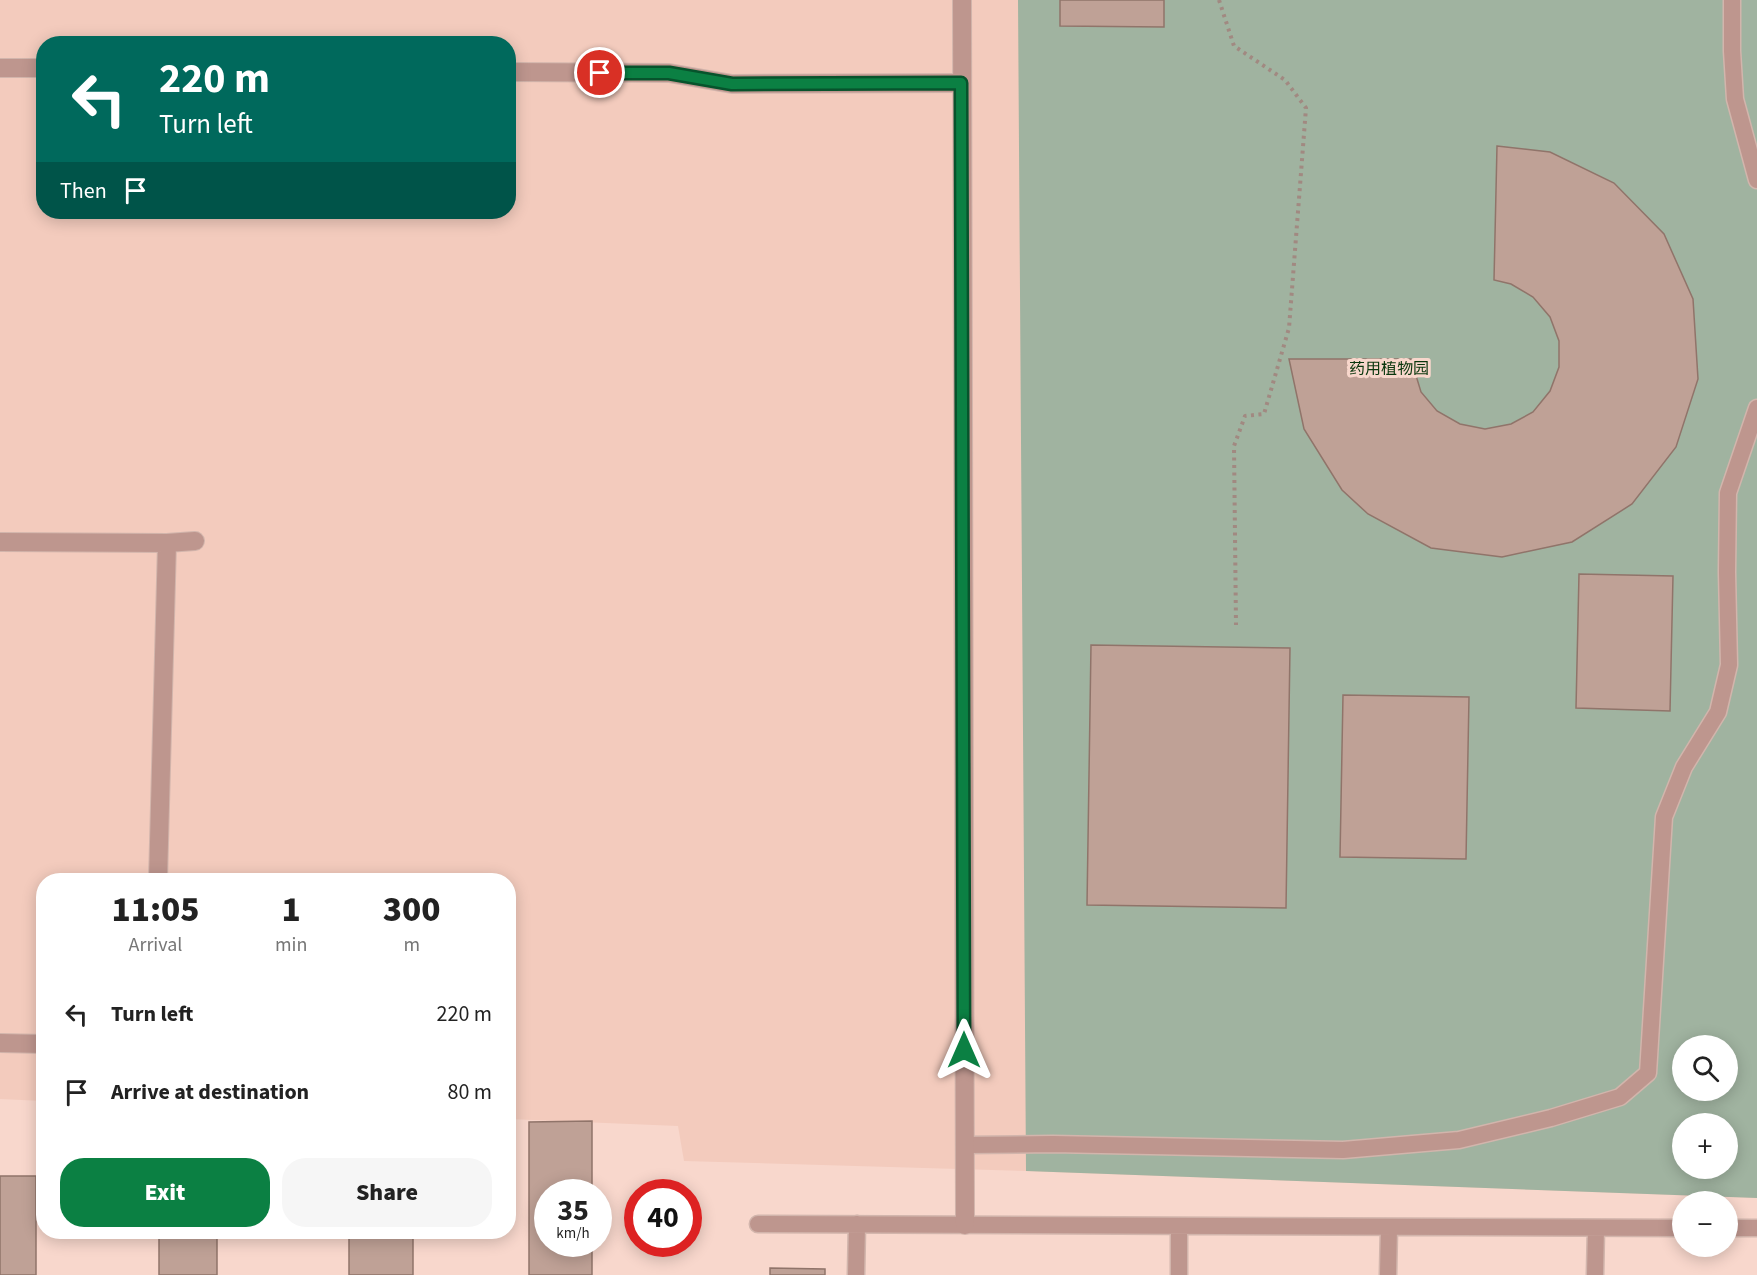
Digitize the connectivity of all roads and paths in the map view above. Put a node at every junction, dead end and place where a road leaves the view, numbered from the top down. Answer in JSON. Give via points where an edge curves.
{"nodes":[{"id":1,"x":962,"y":0,"type":"edge"},
{"id":2,"x":1219,"y":0,"type":"edge"},
{"id":3,"x":1732,"y":0,"type":"edge"},
{"id":4,"x":0,"y":68,"type":"edge"},
{"id":5,"x":36,"y":68,"type":"edge"},
{"id":6,"x":516,"y":72,"type":"edge"},
{"id":7,"x":961,"y":83,"type":"junction"},
{"id":8,"x":1757,"y":180,"type":"edge"},
{"id":9,"x":1757,"y":408,"type":"edge"},
{"id":10,"x":195,"y":541,"type":"dead end"},
{"id":11,"x":0,"y":542,"type":"edge"},
{"id":12,"x":166,"y":543,"type":"junction"},
{"id":13,"x":1236,"y":625,"type":"dead end"},
{"id":14,"x":158,"y":873,"type":"edge"},
{"id":15,"x":0,"y":1043,"type":"edge"},
{"id":16,"x":36,"y":1044,"type":"edge"},
{"id":17,"x":965,"y":1145,"type":"junction"},
{"id":18,"x":758,"y":1224,"type":"dead end"},
{"id":19,"x":856,"y":1224,"type":"junction"},
{"id":20,"x":965,"y":1225,"type":"junction"},
{"id":21,"x":1179,"y":1226,"type":"junction"},
{"id":22,"x":1389,"y":1227,"type":"junction"},
{"id":23,"x":1596,"y":1228,"type":"junction"},
{"id":24,"x":1672,"y":1228,"type":"edge"},
{"id":25,"x":1738,"y":1228,"type":"edge"},
{"id":26,"x":1757,"y":1228,"type":"edge"},
{"id":27,"x":856,"y":1275,"type":"edge"},
{"id":28,"x":1179,"y":1275,"type":"edge"},
{"id":29,"x":1388,"y":1275,"type":"edge"},
{"id":30,"x":1595,"y":1275,"type":"edge"}],
"edges":[{"from":1,"to":7,"type":"street"},
{"from":2,"to":13,"type":"path","via":[[1234,46],[1285,80],[1306,108],[1289,328],[1264,414],[1245,416],[1234,446]]},
{"from":3,"to":8,"type":"lane","via":[[1735,99]]},
{"from":4,"to":5,"type":"street"},
{"from":6,"to":7,"type":"street","via":[[669,73],[732,84]]},
{"from":7,"to":17,"type":"street"},
{"from":9,"to":17,"type":"lane","via":[[1728,493],[1729,665],[1718,712],[1684,768],[1664,817],[1648,1072],[1620,1098],[1459,1140],[1343,1150]]},
{"from":10,"to":12,"type":"street"},
{"from":11,"to":12,"type":"street"},
{"from":12,"to":14,"type":"street"},
{"from":15,"to":16,"type":"street"},
{"from":17,"to":20,"type":"street"},
{"from":18,"to":19,"type":"lane"},
{"from":19,"to":20,"type":"lane"},
{"from":19,"to":27,"type":"lane"},
{"from":20,"to":21,"type":"lane"},
{"from":21,"to":22,"type":"lane"},
{"from":21,"to":28,"type":"lane"},
{"from":22,"to":23,"type":"lane"},
{"from":22,"to":29,"type":"lane"},
{"from":23,"to":24,"type":"lane"},
{"from":23,"to":30,"type":"lane"},
{"from":25,"to":26,"type":"lane"}]}
